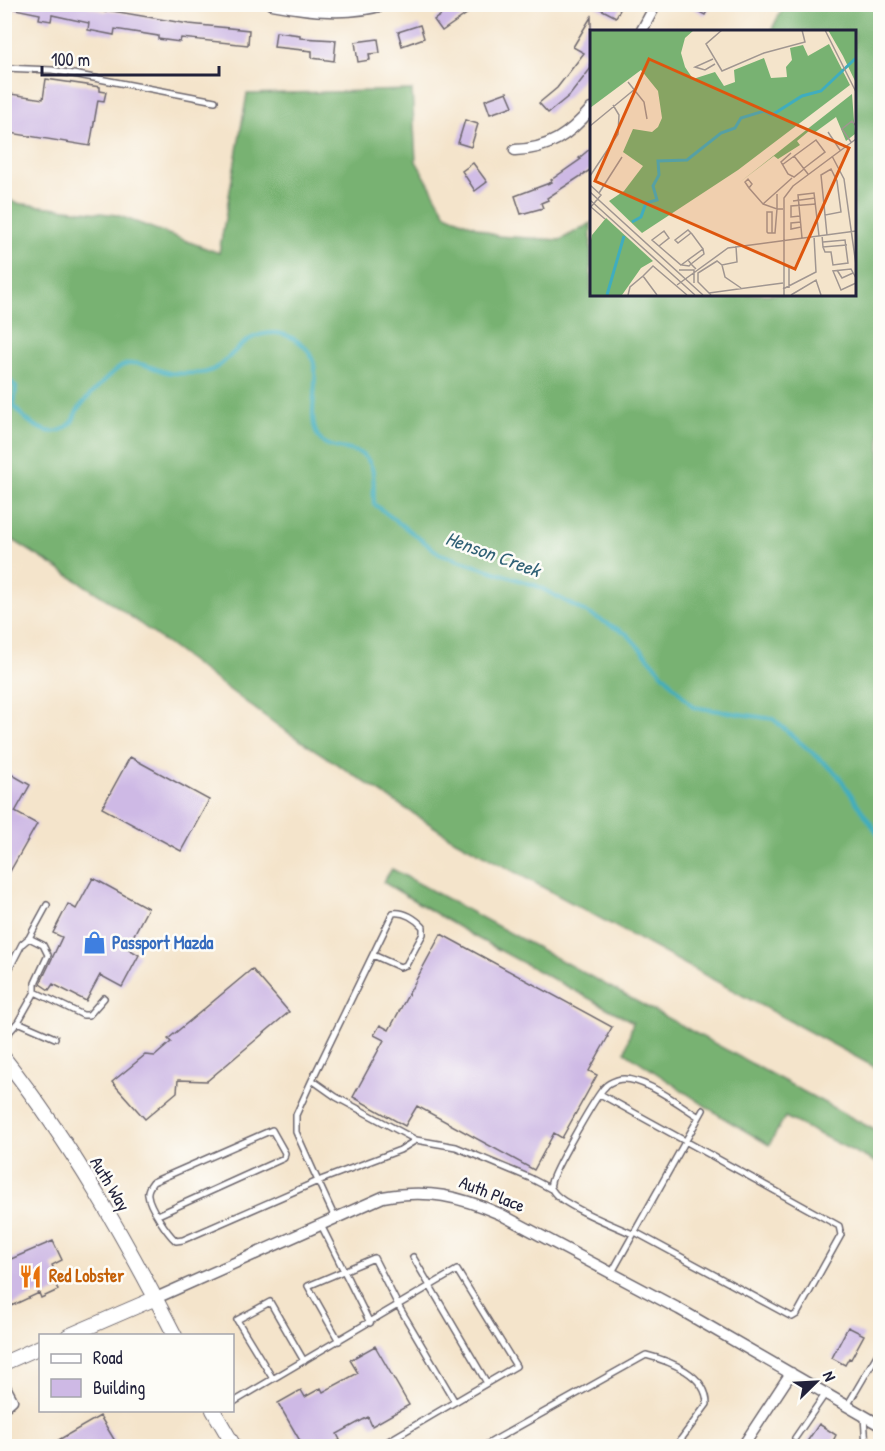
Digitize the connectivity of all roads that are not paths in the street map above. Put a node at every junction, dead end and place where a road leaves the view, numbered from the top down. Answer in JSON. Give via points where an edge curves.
{"nodes":[{"id":1,"x":272,"y":4,"type":"edge"},
{"id":2,"x":386,"y":4,"type":"edge"},
{"id":3,"x":656,"y":4,"type":"edge"},
{"id":4,"x":642,"y":30,"type":"edge"},
{"id":5,"x":4,"y":68,"type":"edge"},
{"id":6,"x":215,"y":102,"type":"dead end"},
{"id":7,"x":590,"y":110,"type":"edge"},
{"id":8,"x":515,"y":150,"type":"dead end"},
{"id":9,"x":47,"y":905,"type":"dead end"},
{"id":10,"x":29,"y":938,"type":"junction"},
{"id":11,"x":373,"y":955,"type":"junction"},
{"id":12,"x":4,"y":979,"type":"edge"},
{"id":13,"x":35,"y":992,"type":"junction"},
{"id":14,"x":104,"y":998,"type":"dead end"},
{"id":15,"x":18,"y":1022,"type":"junction"},
{"id":16,"x":4,"y":1038,"type":"edge"},
{"id":17,"x":55,"y":1038,"type":"dead end"},
{"id":18,"x":4,"y":1058,"type":"edge"},
{"id":19,"x":312,"y":1080,"type":"junction"},
{"id":20,"x":600,"y":1094,"type":"junction"},
{"id":21,"x":703,"y":1110,"type":"dead end"},
{"id":22,"x":699,"y":1117,"type":"junction"},
{"id":23,"x":416,"y":1140,"type":"junction"},
{"id":24,"x":686,"y":1141,"type":"junction"},
{"id":25,"x":318,"y":1181,"type":"junction"},
{"id":26,"x":551,"y":1189,"type":"junction"},
{"id":27,"x":158,"y":1215,"type":"junction"},
{"id":28,"x":335,"y":1218,"type":"junction"},
{"id":29,"x":321,"y":1225,"type":"junction"},
{"id":30,"x":634,"y":1233,"type":"junction"},
{"id":31,"x":413,"y":1257,"type":"dead end"},
{"id":32,"x":343,"y":1270,"type":"junction"},
{"id":33,"x":611,"y":1274,"type":"junction"},
{"id":34,"x":430,"y":1286,"type":"junction"},
{"id":35,"x":156,"y":1298,"type":"junction"},
{"id":36,"x":398,"y":1305,"type":"junction"},
{"id":37,"x":370,"y":1323,"type":"junction"},
{"id":38,"x":70,"y":1334,"type":"edge"},
{"id":39,"x":174,"y":1334,"type":"edge"},
{"id":40,"x":339,"y":1341,"type":"junction"},
{"id":41,"x":39,"y":1347,"type":"edge"},
{"id":42,"x":880,"y":1350,"type":"edge"},
{"id":43,"x":304,"y":1361,"type":"junction"},
{"id":44,"x":4,"y":1363,"type":"edge"},
{"id":45,"x":791,"y":1373,"type":"junction"},
{"id":46,"x":273,"y":1379,"type":"junction"},
{"id":47,"x":487,"y":1383,"type":"junction"},
{"id":48,"x":4,"y":1385,"type":"edge"},
{"id":49,"x":826,"y":1393,"type":"junction"},
{"id":50,"x":234,"y":1401,"type":"edge"},
{"id":51,"x":455,"y":1402,"type":"junction"},
{"id":52,"x":847,"y":1406,"type":"junction"},
{"id":53,"x":4,"y":1407,"type":"edge"},
{"id":54,"x":217,"y":1412,"type":"edge"},
{"id":55,"x":864,"y":1416,"type":"junction"},
{"id":56,"x":880,"y":1425,"type":"edge"},
{"id":57,"x":795,"y":1438,"type":"dead end"},
{"id":58,"x":234,"y":1446,"type":"edge"},
{"id":59,"x":380,"y":1446,"type":"edge"},
{"id":60,"x":484,"y":1446,"type":"edge"},
{"id":61,"x":676,"y":1446,"type":"edge"},
{"id":62,"x":743,"y":1446,"type":"edge"},
{"id":63,"x":866,"y":1446,"type":"edge"}],
"edges":[{"from":1,"to":2,"type":"street","via":[[342,12]]},
{"from":3,"to":4,"type":"street"},
{"from":5,"to":6,"type":"lane","via":[[52,70]]},
{"from":7,"to":8,"type":"street","via":[[553,143]]},
{"from":9,"to":10,"type":"lane"},
{"from":10,"to":12,"type":"lane"},
{"from":10,"to":13,"type":"lane","via":[[44,945],[48,955]]},
{"from":11,"to":11,"type":"lane","via":[[393,913],[400,912],[423,927],[406,965],[400,967]]},
{"from":11,"to":19,"type":"lane"},
{"from":13,"to":14,"type":"lane","via":[[83,1015],[89,1015]]},
{"from":13,"to":15,"type":"lane"},
{"from":15,"to":16,"type":"lane"},
{"from":15,"to":17,"type":"lane"},
{"from":18,"to":35,"type":"street","name":"Auth Way","via":[[74,1159]]},
{"from":19,"to":23,"type":"lane"},
{"from":19,"to":25,"type":"lane","via":[[296,1115],[296,1132]]},
{"from":20,"to":22,"type":"lane","via":[[605,1086],[628,1079],[644,1083]]},
{"from":20,"to":24,"type":"lane"},
{"from":20,"to":26,"type":"lane","via":[[562,1156],[550,1181]]},
{"from":21,"to":22,"type":"lane"},
{"from":22,"to":24,"type":"lane"},
{"from":23,"to":25,"type":"lane","via":[[400,1150]]},
{"from":23,"to":26,"type":"lane","via":[[456,1147]]},
{"from":24,"to":30,"type":"lane"},
{"from":24,"to":30,"type":"lane","via":[[839,1226],[841,1235],[797,1314],[792,1317]]},
{"from":25,"to":27,"type":"lane","via":[[183,1240],[176,1241],[168,1233]]},
{"from":25,"to":28,"type":"lane"},
{"from":26,"to":30,"type":"lane","via":[[579,1209]]},
{"from":27,"to":27,"type":"lane","via":[[285,1158],[276,1133],[269,1131],[153,1182],[148,1196]]},
{"from":28,"to":29,"type":"street","name":"Auth Place"},
{"from":28,"to":33,"type":"street","name":"Auth Place","via":[[383,1197],[406,1193],[449,1195],[500,1214]]},
{"from":29,"to":32,"type":"lane"},
{"from":29,"to":35,"type":"street","name":"Auth Place"},
{"from":30,"to":33,"type":"lane"},
{"from":31,"to":34,"type":"lane"},
{"from":32,"to":36,"type":"lane","via":[[374,1258]]},
{"from":32,"to":37,"type":"lane"},
{"from":32,"to":40,"type":"lane","via":[[308,1286]]},
{"from":33,"to":45,"type":"street","name":"Auth Place"},
{"from":34,"to":36,"type":"lane"},
{"from":34,"to":47,"type":"lane"},
{"from":34,"to":47,"type":"lane","via":[[457,1270],[516,1366]]},
{"from":35,"to":38,"type":"street","name":"Auth Place"},
{"from":35,"to":39,"type":"street","name":"Auth Way"},
{"from":36,"to":37,"type":"lane"},
{"from":36,"to":51,"type":"lane"},
{"from":37,"to":40,"type":"lane"},
{"from":40,"to":43,"type":"lane"},
{"from":41,"to":44,"type":"street"},
{"from":42,"to":52,"type":"lane"},
{"from":43,"to":46,"type":"lane"},
{"from":43,"to":46,"type":"lane","via":[[270,1302],[237,1320]]},
{"from":45,"to":49,"type":"street","name":"Auth Place"},
{"from":45,"to":62,"type":"street"},
{"from":46,"to":50,"type":"lane"},
{"from":47,"to":51,"type":"lane"},
{"from":48,"to":53,"type":"street","via":[[12,1400]]},
{"from":49,"to":52,"type":"street","name":"Auth Place"},
{"from":49,"to":57,"type":"lane"},
{"from":51,"to":59,"type":"lane"},
{"from":52,"to":55,"type":"street","name":"Auth Place"},
{"from":54,"to":58,"type":"street"},
{"from":55,"to":56,"type":"street","name":"Auth Place"},
{"from":55,"to":63,"type":"lane"},
{"from":60,"to":61,"type":"lane","via":[[646,1355],[697,1378],[707,1400]]}]}
